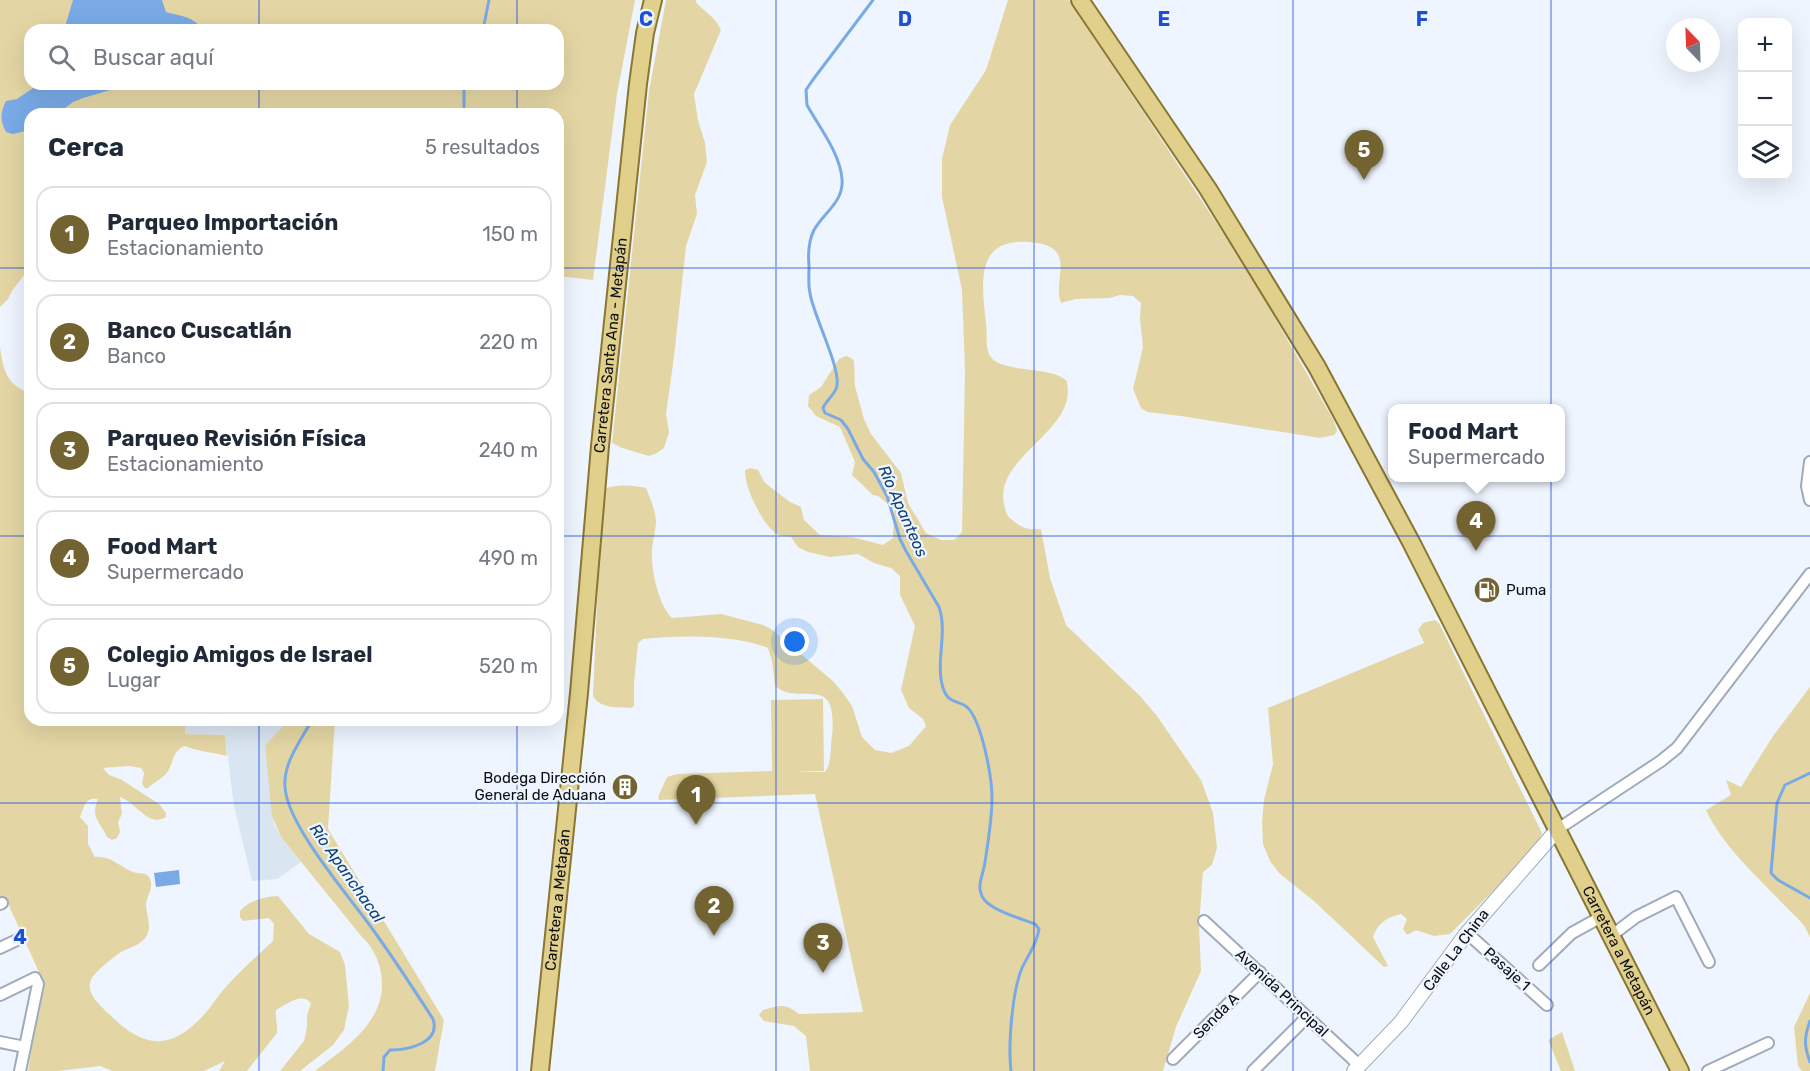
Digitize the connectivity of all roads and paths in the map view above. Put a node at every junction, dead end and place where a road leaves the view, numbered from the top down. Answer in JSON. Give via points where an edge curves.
{"nodes":[{"id":1,"x":653,"y":0,"type":"edge"},
{"id":2,"x":1080,"y":0,"type":"edge"},
{"id":3,"x":1810,"y":462,"type":"edge"},
{"id":4,"x":1810,"y":500,"type":"edge"},
{"id":5,"x":1810,"y":574,"type":"edge"},
{"id":6,"x":579,"y":693,"type":"joint"},
{"id":7,"x":1558,"y":829,"type":"junction"},
{"id":8,"x":1601,"y":917,"type":"junction"},
{"id":9,"x":1204,"y":921,"type":"dead end"},
{"id":10,"x":1467,"y":933,"type":"junction"},
{"id":11,"x":1611,"y":936,"type":"junction"},
{"id":12,"x":19,"y":939,"type":"dead end"},
{"id":13,"x":0,"y":948,"type":"edge"},
{"id":14,"x":1708,"y":962,"type":"dead end"},
{"id":15,"x":1539,"y":965,"type":"dead end"},
{"id":16,"x":1260,"y":972,"type":"junction"},
{"id":17,"x":0,"y":995,"type":"edge"},
{"id":18,"x":1547,"y":1005,"type":"dead end"},
{"id":19,"x":1307,"y":1017,"type":"junction"},
{"id":20,"x":0,"y":1042,"type":"edge"},
{"id":21,"x":1768,"y":1043,"type":"dead end"},
{"id":22,"x":25,"y":1047,"type":"junction"},
{"id":23,"x":1173,"y":1059,"type":"dead end"},
{"id":24,"x":1357,"y":1068,"type":"edge"},
{"id":25,"x":20,"y":1071,"type":"edge"},
{"id":26,"x":540,"y":1071,"type":"edge"},
{"id":27,"x":1253,"y":1071,"type":"edge"},
{"id":28,"x":1680,"y":1071,"type":"edge"},
{"id":29,"x":1708,"y":1071,"type":"edge"}],
"edges":[{"from":1,"to":6,"type":"main road","name":"Carretera Santa Ana - Metapán","via":[[636,107],[600,446]]},
{"from":2,"to":7,"type":"main road","name":"Carretera a Metapán","via":[[1208,189],[1317,367]]},
{"from":3,"to":4,"type":"street"},
{"from":5,"to":7,"type":"street","via":[[1677,747]]},
{"from":6,"to":26,"type":"main road","name":"Carretera a Metapán"},
{"from":7,"to":8,"type":"main road","name":"Carretera a Metapán"},
{"from":7,"to":10,"type":"main road","name":"Calle La China"},
{"from":8,"to":11,"type":"main road","name":"Carretera a Metapán"},
{"from":8,"to":15,"type":"street","via":[[1572,933]]},
{"from":9,"to":16,"type":"street","name":"Avenida Principal"},
{"from":10,"to":18,"type":"street","name":"Pasaje 1"},
{"from":10,"to":24,"type":"main road","name":"Calle La China","via":[[1401,1022]]},
{"from":11,"to":14,"type":"street","via":[[1636,917],[1676,897]]},
{"from":11,"to":28,"type":"main road","name":"Carretera a Metapán"},
{"from":12,"to":13,"type":"street"},
{"from":16,"to":19,"type":"street","name":"Avenida Principal"},
{"from":16,"to":23,"type":"street","name":"Senda A"},
{"from":17,"to":22,"type":"street","via":[[36,978]]},
{"from":19,"to":24,"type":"street","name":"Avenida Principal"},
{"from":19,"to":27,"type":"street"},
{"from":20,"to":22,"type":"street"},
{"from":21,"to":29,"type":"street"},
{"from":22,"to":25,"type":"street"}]}
